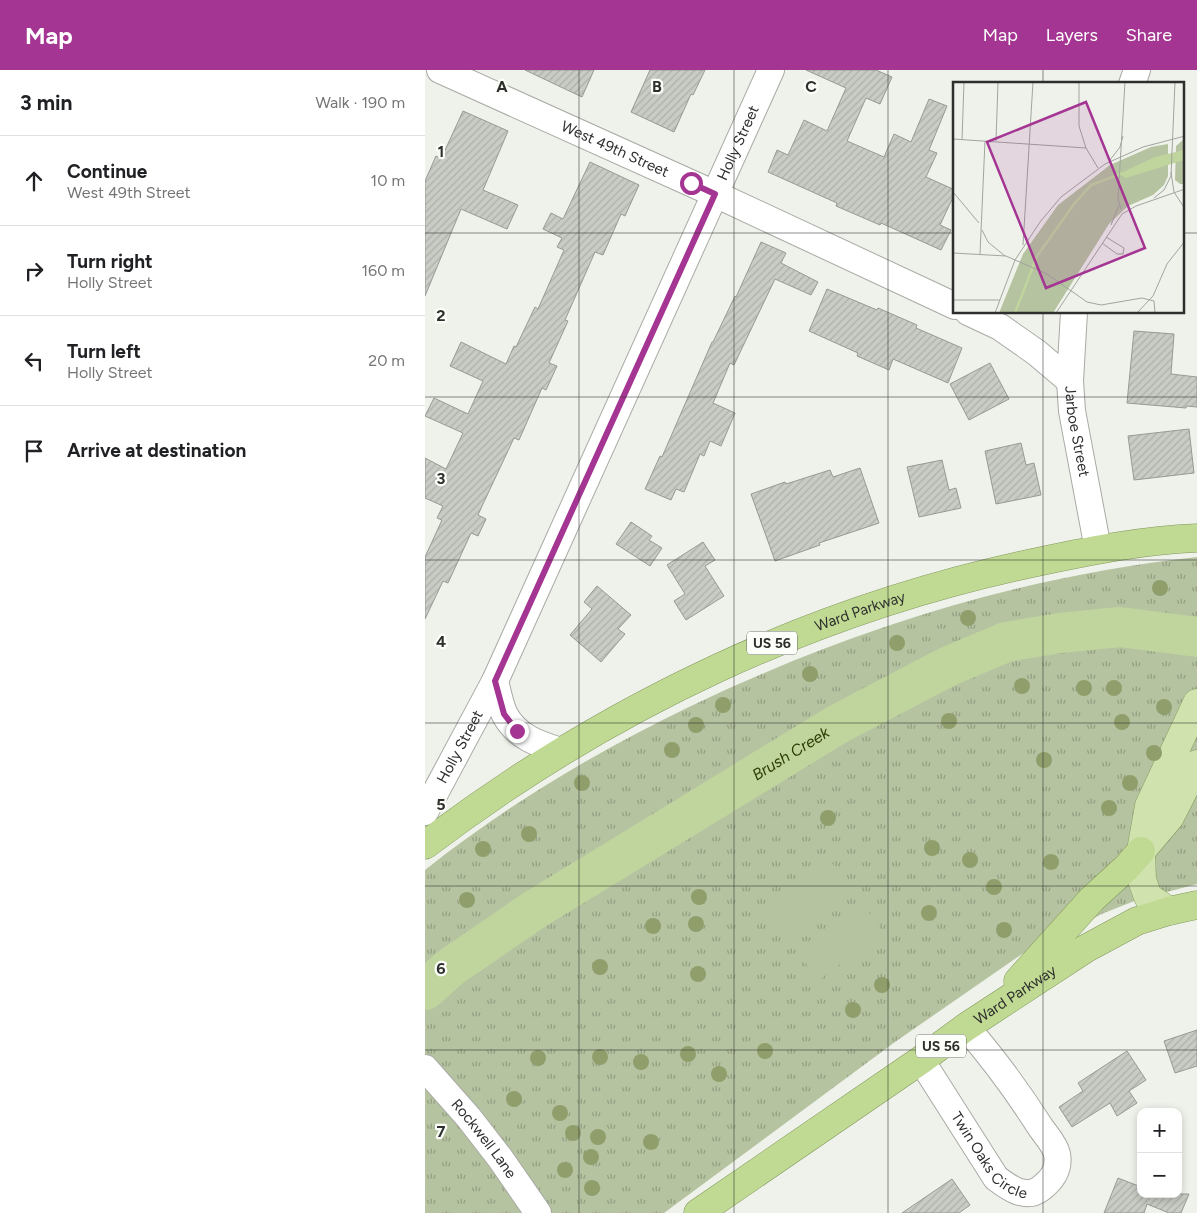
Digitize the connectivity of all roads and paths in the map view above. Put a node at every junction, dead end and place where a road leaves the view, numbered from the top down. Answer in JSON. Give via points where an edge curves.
{"nodes":[{"id":1,"x":440,"y":70,"type":"edge"},
{"id":2,"x":771,"y":70,"type":"edge"},
{"id":3,"x":1137,"y":70,"type":"edge"},
{"id":4,"x":489,"y":80,"type":"edge"},
{"id":5,"x":1133,"y":82,"type":"edge"},
{"id":6,"x":715,"y":194,"type":"junction"},
{"id":7,"x":953,"y":305,"type":"edge"},
{"id":8,"x":972,"y":314,"type":"edge"},
{"id":9,"x":1074,"y":314,"type":"edge"},
{"id":10,"x":1070,"y":381,"type":"junction"},
{"id":11,"x":1197,"y":525,"type":"edge"},
{"id":12,"x":1197,"y":538,"type":"edge"},
{"id":13,"x":1161,"y":540,"type":"junction"},
{"id":14,"x":1098,"y":549,"type":"junction"},
{"id":15,"x":495,"y":681,"type":"junction"},
{"id":16,"x":1197,"y":702,"type":"edge"},
{"id":17,"x":561,"y":751,"type":"junction"},
{"id":18,"x":1197,"y":764,"type":"edge"},
{"id":19,"x":425,"y":812,"type":"edge"},
{"id":20,"x":425,"y":845,"type":"edge"},
{"id":21,"x":1141,"y":851,"type":"junction"},
{"id":22,"x":1197,"y":905,"type":"edge"},
{"id":23,"x":1169,"y":910,"type":"junction"},
{"id":24,"x":991,"y":1009,"type":"junction"},
{"id":25,"x":965,"y":1027,"type":"junction"},
{"id":26,"x":921,"y":1060,"type":"junction"},
{"id":27,"x":427,"y":1070,"type":"edge"},
{"id":28,"x":538,"y":1213,"type":"edge"},
{"id":29,"x":698,"y":1213,"type":"edge"}],
"edges":[{"from":1,"to":4,"type":"street","name":"West 49th Street"},
{"from":2,"to":6,"type":"street","name":"Holly Street"},
{"from":3,"to":5,"type":"street"},
{"from":4,"to":6,"type":"street","name":"West 49th Street"},
{"from":6,"to":7,"type":"street","name":"West 49th Street"},
{"from":6,"to":15,"type":"street","name":"Holly Street"},
{"from":8,"to":10,"type":"street","via":[[1007,332]]},
{"from":9,"to":10,"type":"street","name":"Jarboe Street"},
{"from":10,"to":14,"type":"street","name":"Jarboe Street","via":[[1072,411]]},
{"from":11,"to":13,"type":"highway","number":"US 56"},
{"from":12,"to":13,"type":"highway","name":"Ward Parkway"},
{"from":13,"to":14,"type":"highway","name":"Ward Parkway","number":"US 56"},
{"from":14,"to":17,"type":"highway","name":"Ward Parkway","number":"US 56","via":[[994,570],[892,600],[771,643],[659,695]]},
{"from":15,"to":17,"type":"street","name":"Holly Street","via":[[504,714],[517,731],[534,743]]},
{"from":15,"to":19,"type":"street","name":"Holly Street"},
{"from":16,"to":21,"type":"main road","via":[[1149,806]]},
{"from":17,"to":20,"type":"highway","name":"Ward Parkway","number":"US 56","via":[[469,811]]},
{"from":18,"to":21,"type":"main road","via":[[1169,817]]},
{"from":21,"to":23,"type":"main road","via":[[1142,880],[1148,897]]},
{"from":21,"to":24,"type":"highway"},
{"from":22,"to":23,"type":"highway","name":"Ward Parkway","number":"US 56"},
{"from":23,"to":24,"type":"highway","name":"Ward Parkway","number":"US 56","via":[[1137,921],[1085,949]]},
{"from":24,"to":25,"type":"highway","name":"Ward Parkway","number":"US 56"},
{"from":25,"to":26,"type":"highway","name":"Ward Parkway","number":"US 56"},
{"from":25,"to":26,"type":"street","name":"Twin Oaks Circle","via":[[1017,1091],[1057,1152],[1057,1170],[1050,1181],[1036,1192],[1013,1190],[995,1178]]},
{"from":26,"to":29,"type":"highway","name":"Ward Parkway","number":"US 56"},
{"from":27,"to":28,"type":"street","name":"Rockwell Lane","via":[[469,1118]]}]}
